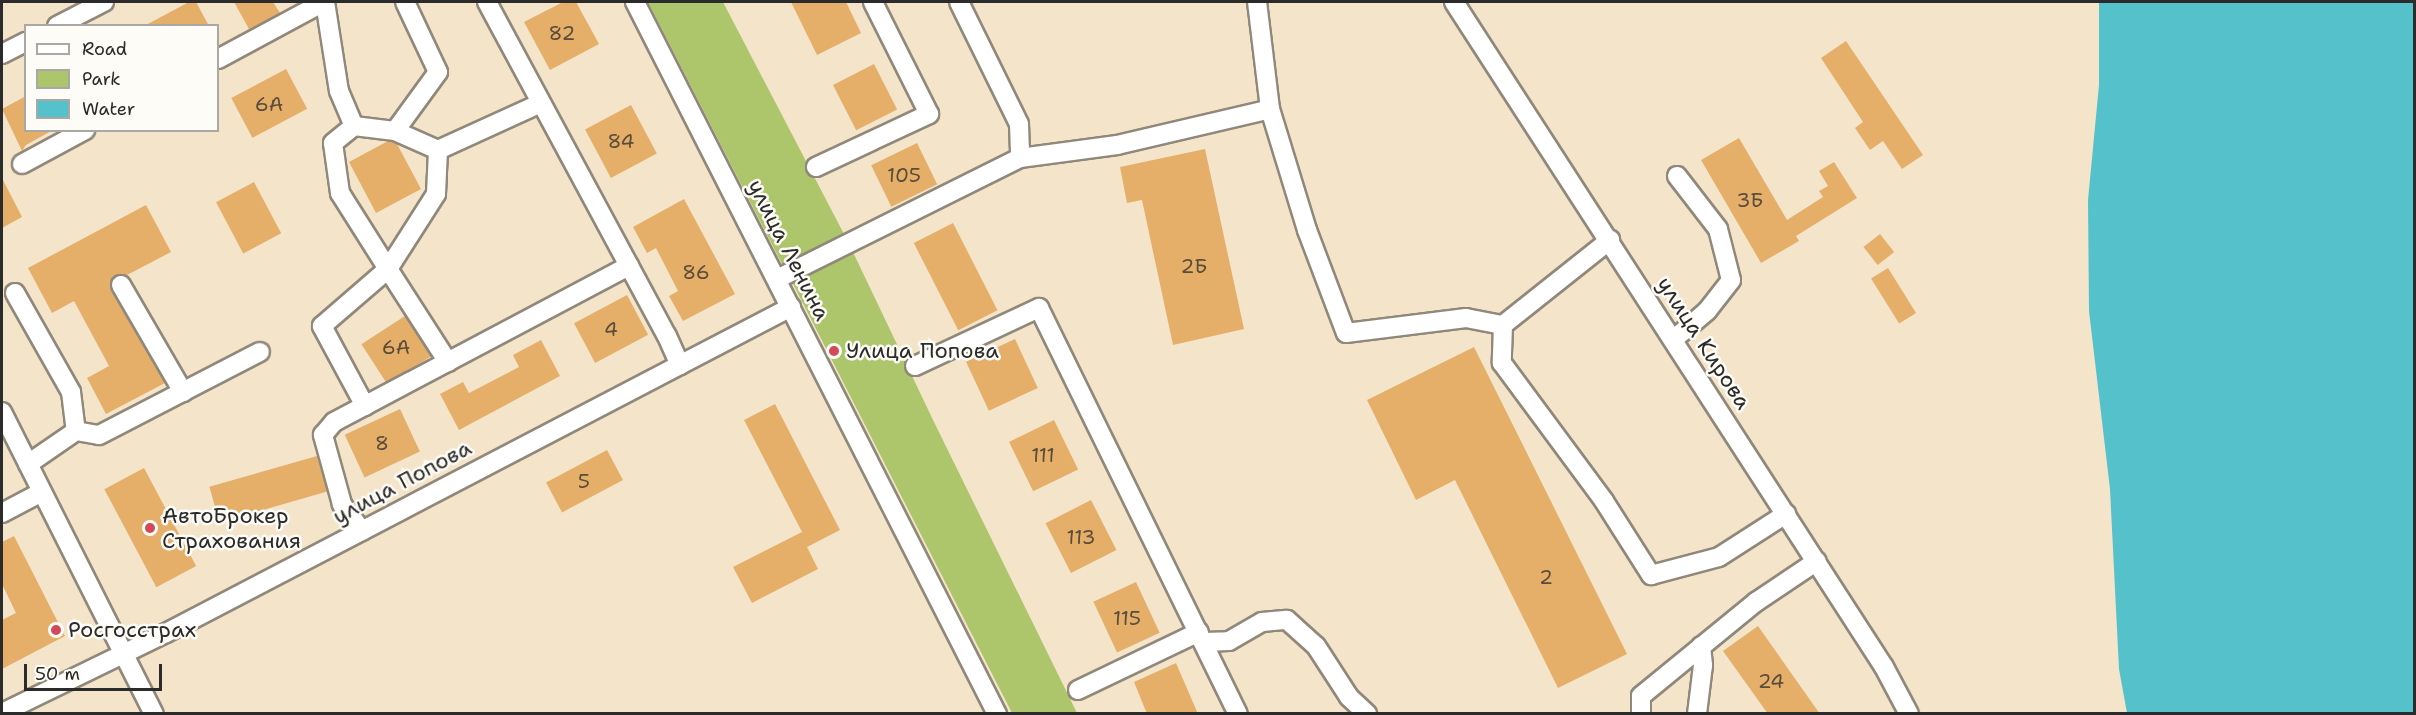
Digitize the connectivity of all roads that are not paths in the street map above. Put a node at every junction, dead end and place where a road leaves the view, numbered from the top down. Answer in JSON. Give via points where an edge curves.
{"nodes":[{"id":1,"x":104,"y":2,"type":"edge"},
{"id":2,"x":325,"y":2,"type":"edge"},
{"id":3,"x":405,"y":2,"type":"edge"},
{"id":4,"x":487,"y":2,"type":"edge"},
{"id":5,"x":635,"y":2,"type":"edge"},
{"id":6,"x":873,"y":2,"type":"edge"},
{"id":7,"x":959,"y":2,"type":"edge"},
{"id":8,"x":1257,"y":2,"type":"edge"},
{"id":9,"x":1454,"y":2,"type":"edge"},
{"id":10,"x":61,"y":24,"type":"edge"},
{"id":11,"x":24,"y":43,"type":"edge"},
{"id":12,"x":2,"y":54,"type":"edge"},
{"id":13,"x":219,"y":58,"type":"edge"},
{"id":14,"x":542,"y":103,"type":"junction"},
{"id":15,"x":1270,"y":109,"type":"junction"},
{"id":16,"x":354,"y":126,"type":"junction"},
{"id":17,"x":395,"y":131,"type":"junction"},
{"id":18,"x":81,"y":132,"type":"edge"},
{"id":19,"x":438,"y":150,"type":"junction"},
{"id":20,"x":1020,"y":158,"type":"junction"},
{"id":21,"x":22,"y":164,"type":"dead end"},
{"id":22,"x":816,"y":166,"type":"dead end"},
{"id":23,"x":1677,"y":176,"type":"dead end"},
{"id":24,"x":1610,"y":240,"type":"junction"},
{"id":25,"x":629,"y":266,"type":"junction"},
{"id":26,"x":388,"y":269,"type":"junction"},
{"id":27,"x":777,"y":279,"type":"junction"},
{"id":28,"x":122,"y":285,"type":"dead end"},
{"id":29,"x":15,"y":293,"type":"dead end"},
{"id":30,"x":791,"y":307,"type":"junction"},
{"id":31,"x":1503,"y":325,"type":"junction"},
{"id":32,"x":1674,"y":339,"type":"junction"},
{"id":33,"x":260,"y":352,"type":"dead end"},
{"id":34,"x":448,"y":362,"type":"junction"},
{"id":35,"x":680,"y":365,"type":"junction"},
{"id":36,"x":915,"y":366,"type":"dead end"},
{"id":37,"x":183,"y":392,"type":"junction"},
{"id":38,"x":365,"y":406,"type":"junction"},
{"id":39,"x":2,"y":412,"type":"edge"},
{"id":40,"x":76,"y":431,"type":"junction"},
{"id":41,"x":28,"y":464,"type":"junction"},
{"id":42,"x":42,"y":492,"type":"junction"},
{"id":43,"x":2,"y":513,"type":"edge"},
{"id":44,"x":1786,"y":514,"type":"junction"},
{"id":45,"x":362,"y":531,"type":"junction"},
{"id":46,"x":1817,"y":561,"type":"junction"},
{"id":47,"x":1201,"y":637,"type":"junction"},
{"id":48,"x":1701,"y":646,"type":"dead end"},
{"id":49,"x":123,"y":654,"type":"junction"},
{"id":50,"x":1078,"y":690,"type":"dead end"},
{"id":51,"x":25,"y":708,"type":"edge"},
{"id":52,"x":2,"y":713,"type":"edge"},
{"id":53,"x":154,"y":714,"type":"edge"},
{"id":54,"x":997,"y":714,"type":"edge"},
{"id":55,"x":1238,"y":714,"type":"edge"},
{"id":56,"x":1367,"y":714,"type":"edge"},
{"id":57,"x":1641,"y":714,"type":"edge"},
{"id":58,"x":1697,"y":714,"type":"edge"},
{"id":59,"x":1909,"y":714,"type":"edge"}],
"edges":[{"from":1,"to":10,"type":"street"},
{"from":2,"to":13,"type":"street"},
{"from":2,"to":16,"type":"street","via":[[339,91]]},
{"from":3,"to":17,"type":"street","via":[[438,72]]},
{"from":4,"to":14,"type":"street"},
{"from":5,"to":27,"type":"street","name":"улица Ленина"},
{"from":6,"to":22,"type":"street","via":[[929,114]]},
{"from":7,"to":20,"type":"street","via":[[1019,124]]},
{"from":8,"to":15,"type":"street"},
{"from":9,"to":24,"type":"street","name":"улица Кирова"},
{"from":11,"to":12,"type":"street"},
{"from":14,"to":19,"type":"street"},
{"from":14,"to":25,"type":"street"},
{"from":15,"to":20,"type":"street","via":[[1117,145]]},
{"from":15,"to":31,"type":"street","via":[[1307,230],[1346,333],[1466,318]]},
{"from":16,"to":17,"type":"street"},
{"from":16,"to":26,"type":"street","via":[[333,143],[340,194]]},
{"from":17,"to":19,"type":"street"},
{"from":18,"to":21,"type":"street"},
{"from":19,"to":26,"type":"street","via":[[436,194]]},
{"from":20,"to":27,"type":"street"},
{"from":23,"to":32,"type":"street","via":[[1718,229],[1731,280],[1707,310]]},
{"from":24,"to":31,"type":"street"},
{"from":24,"to":32,"type":"street","name":"улица Кирова"},
{"from":25,"to":34,"type":"street"},
{"from":25,"to":35,"type":"street"},
{"from":26,"to":34,"type":"street"},
{"from":26,"to":38,"type":"street","via":[[322,326]]},
{"from":27,"to":30,"type":"street","name":"улица Ленина"},
{"from":28,"to":37,"type":"street"},
{"from":29,"to":40,"type":"street","via":[[71,392]]},
{"from":30,"to":35,"type":"street","name":"улица Попова"},
{"from":30,"to":54,"type":"street","name":"улица Ленина"},
{"from":31,"to":44,"type":"street","via":[[1502,363],[1604,501],[1652,575],[1719,557]]},
{"from":32,"to":44,"type":"street","name":"улица Кирова"},
{"from":33,"to":37,"type":"street"},
{"from":34,"to":38,"type":"street"},
{"from":35,"to":45,"type":"street","name":"улица Попова"},
{"from":36,"to":47,"type":"street","via":[[1039,308]]},
{"from":37,"to":40,"type":"street","via":[[99,435]]},
{"from":38,"to":45,"type":"street","via":[[334,422],[322,435],[342,504]]},
{"from":39,"to":41,"type":"street"},
{"from":40,"to":41,"type":"street"},
{"from":41,"to":42,"type":"street"},
{"from":42,"to":43,"type":"street"},
{"from":42,"to":49,"type":"street"},
{"from":44,"to":46,"type":"street","name":"улица Кирова"},
{"from":45,"to":49,"type":"street","name":"улица Попова"},
{"from":46,"to":57,"type":"street","via":[[1756,602],[1649,689],[1641,696]]},
{"from":46,"to":59,"type":"street","name":"улица Кирова"},
{"from":47,"to":50,"type":"street"},
{"from":47,"to":55,"type":"street"},
{"from":47,"to":56,"type":"street","via":[[1229,640],[1262,622],[1287,620],[1316,646],[1349,697]]},
{"from":48,"to":58,"type":"street","via":[[1703,665]]},
{"from":49,"to":51,"type":"street","name":"улица Попова"},
{"from":49,"to":53,"type":"street"},
{"from":51,"to":52,"type":"street","name":"улица Попова"}]}
